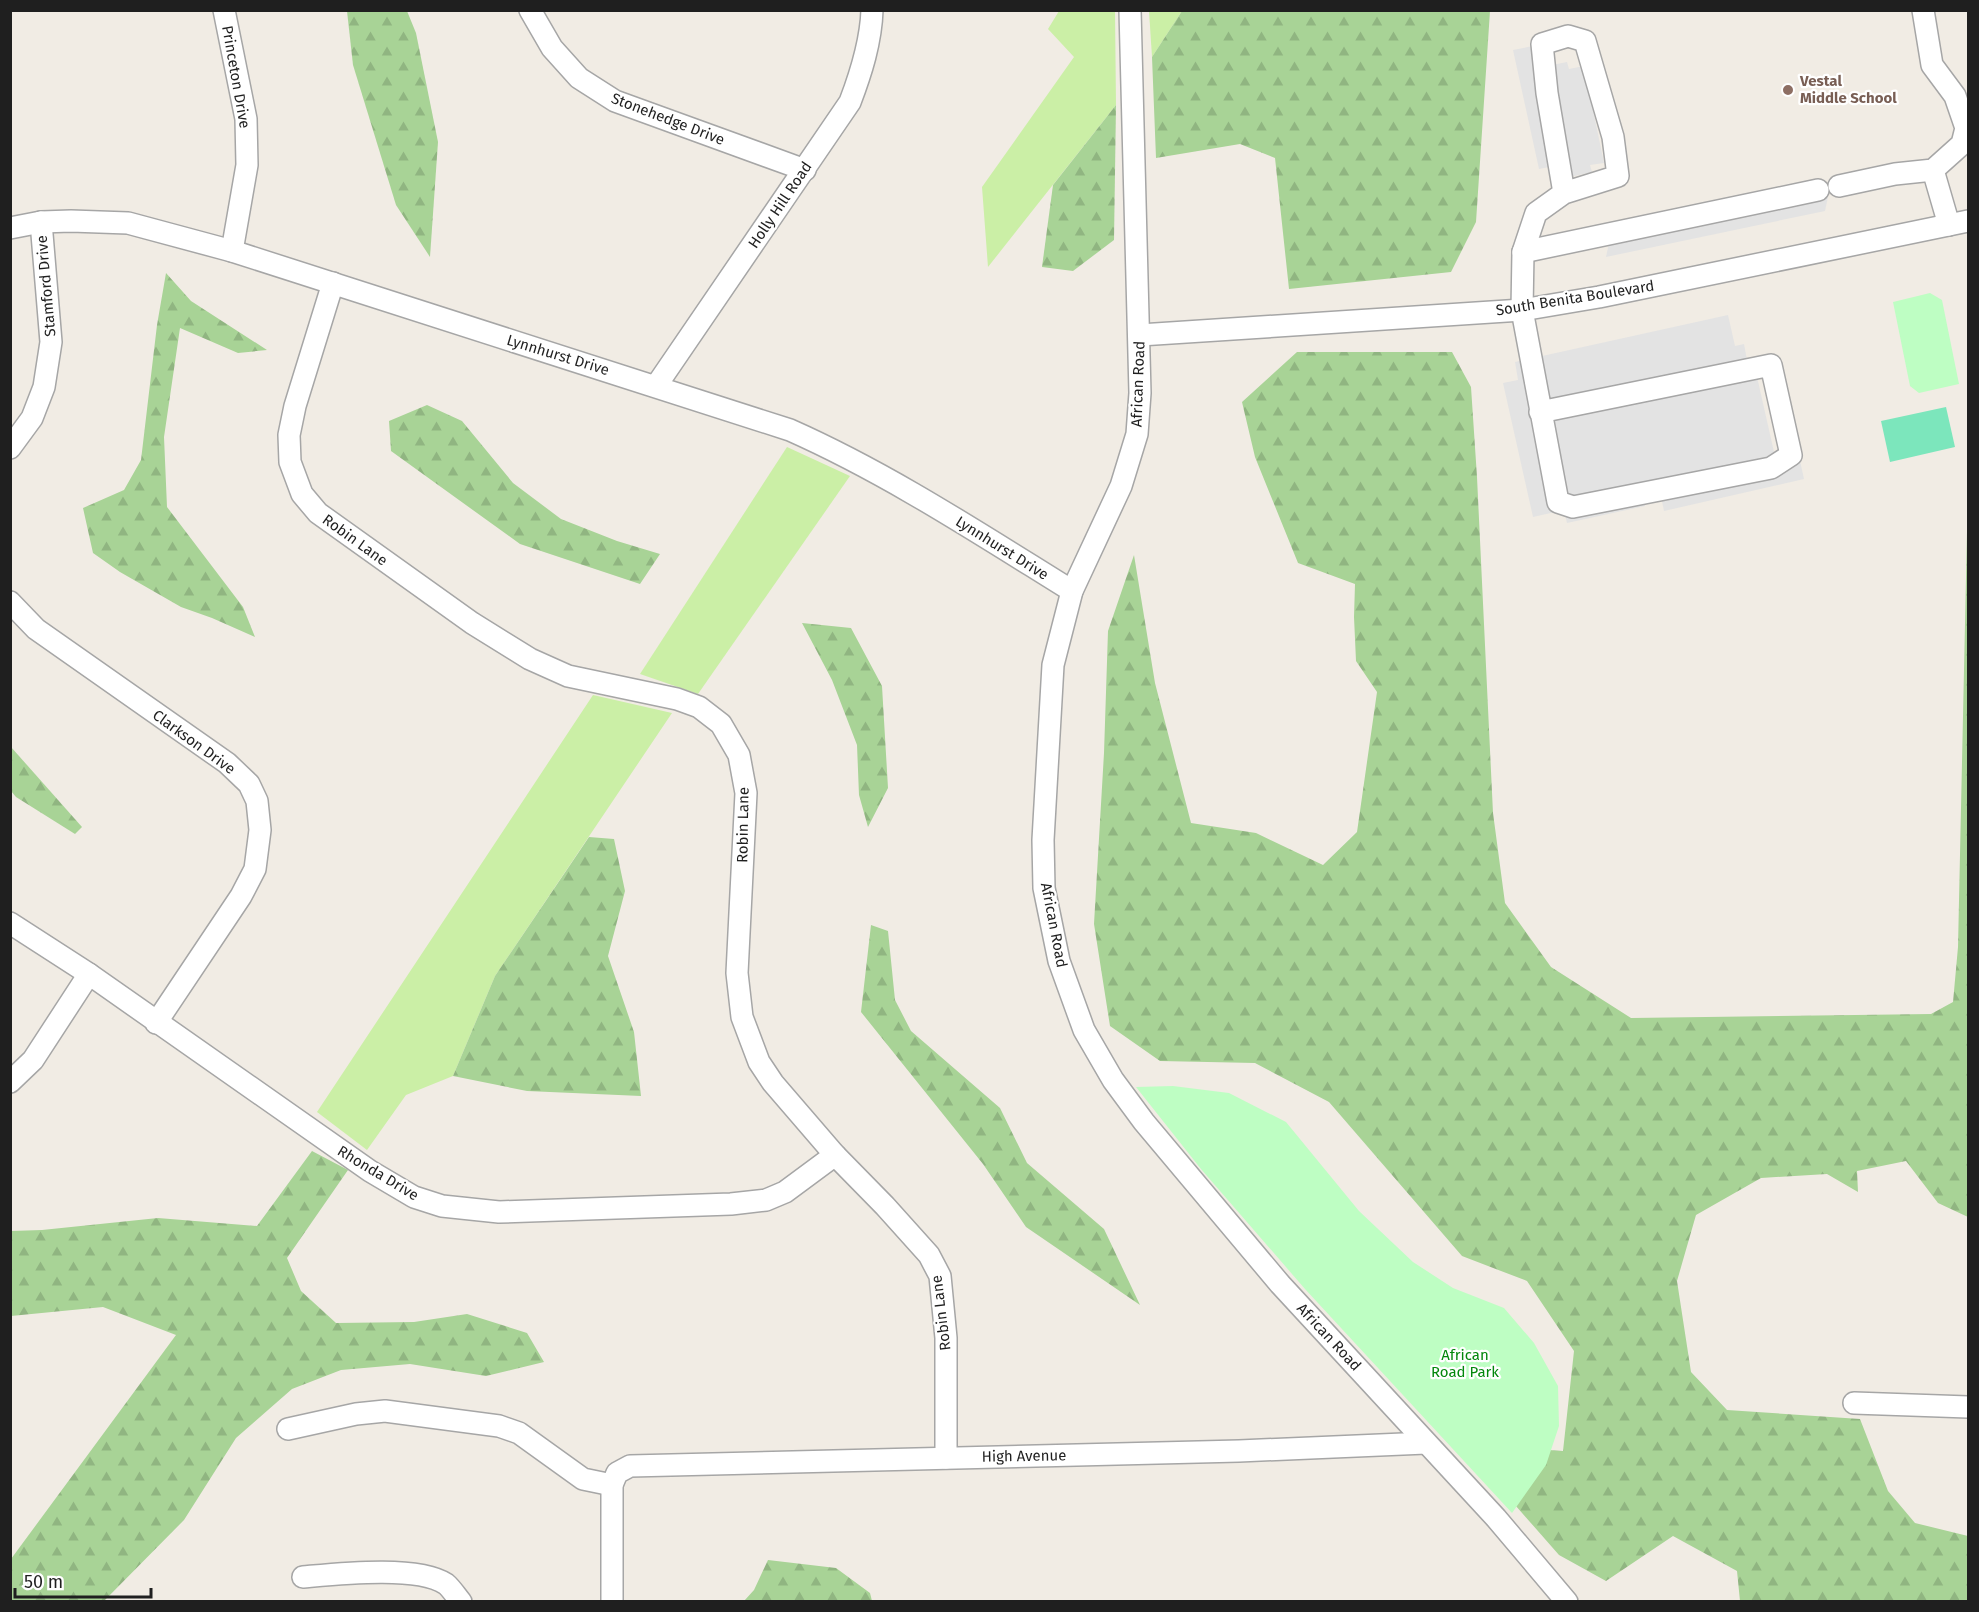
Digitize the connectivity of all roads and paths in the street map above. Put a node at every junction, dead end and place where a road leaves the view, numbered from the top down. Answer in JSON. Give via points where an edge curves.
{"nodes":[{"id":1,"x":224,"y":10,"type":"edge"},
{"id":2,"x":530,"y":10,"type":"edge"},
{"id":3,"x":872,"y":10,"type":"edge"},
{"id":4,"x":1130,"y":10,"type":"edge"},
{"id":5,"x":1923,"y":10,"type":"edge"},
{"id":6,"x":1933,"y":170,"type":"junction"},
{"id":7,"x":804,"y":171,"type":"junction"},
{"id":8,"x":1839,"y":186,"type":"dead end"},
{"id":9,"x":1818,"y":190,"type":"dead end"},
{"id":10,"x":1564,"y":193,"type":"junction"},
{"id":11,"x":41,"y":222,"type":"junction"},
{"id":12,"x":1959,"y":223,"type":"edge"},
{"id":13,"x":10,"y":228,"type":"edge"},
{"id":14,"x":232,"y":251,"type":"junction"},
{"id":15,"x":1523,"y":252,"type":"junction"},
{"id":16,"x":333,"y":283,"type":"junction"},
{"id":17,"x":1522,"y":310,"type":"junction"},
{"id":18,"x":1140,"y":335,"type":"junction"},
{"id":19,"x":656,"y":386,"type":"junction"},
{"id":20,"x":1540,"y":412,"type":"junction"},
{"id":21,"x":10,"y":448,"type":"edge"},
{"id":22,"x":1071,"y":591,"type":"junction"},
{"id":23,"x":10,"y":602,"type":"edge"},
{"id":24,"x":10,"y":923,"type":"edge"},
{"id":25,"x":89,"y":974,"type":"junction"},
{"id":26,"x":156,"y":1023,"type":"junction"},
{"id":27,"x":10,"y":1082,"type":"edge"},
{"id":28,"x":835,"y":1155,"type":"junction"},
{"id":29,"x":1854,"y":1403,"type":"dead end"},
{"id":30,"x":1968,"y":1407,"type":"edge"},
{"id":31,"x":288,"y":1429,"type":"dead end"},
{"id":32,"x":1426,"y":1443,"type":"junction"},
{"id":33,"x":946,"y":1458,"type":"junction"},
{"id":34,"x":617,"y":1478,"type":"junction"},
{"id":35,"x":303,"y":1577,"type":"dead end"},
{"id":36,"x":461,"y":1602,"type":"edge"},
{"id":37,"x":612,"y":1602,"type":"edge"},
{"id":38,"x":1567,"y":1602,"type":"edge"}],
"edges":[{"from":1,"to":14,"type":"street","name":"Princeton Drive","via":[[246,119],[247,165]]},
{"from":2,"to":7,"type":"street","name":"Stonehedge Drive","via":[[552,48],[579,78],[615,101]]},
{"from":3,"to":7,"type":"street","name":"Holly Hill Road","via":[[862,72],[850,102]]},
{"from":4,"to":18,"type":"street","name":"African Road"},
{"from":5,"to":6,"type":"street","via":[[1932,65],[1955,96],[1966,128],[1962,144]]},
{"from":6,"to":8,"type":"street"},
{"from":6,"to":12,"type":"street"},
{"from":7,"to":19,"type":"street","name":"Holly Hill Road"},
{"from":9,"to":15,"type":"street"},
{"from":10,"to":10,"type":"street","via":[[1618,176],[1613,137],[1585,41],[1568,36],[1542,44]]},
{"from":10,"to":15,"type":"street","via":[[1536,213]]},
{"from":11,"to":13,"type":"street","name":"Lynnhurst Drive"},
{"from":11,"to":14,"type":"street","name":"Lynnhurst Drive","via":[[128,224]]},
{"from":11,"to":21,"type":"street","name":"Stamford Drive","via":[[51,342],[44,387],[32,418]]},
{"from":12,"to":17,"type":"street","name":"South Benita Boulevard"},
{"from":14,"to":16,"type":"street","name":"Lynnhurst Drive"},
{"from":15,"to":17,"type":"street"},
{"from":16,"to":19,"type":"street","name":"Lynnhurst Drive"},
{"from":16,"to":28,"type":"street","name":"Robin Lane","via":[[289,435],[290,462],[302,494],[318,513],[472,624],[530,659],[568,676],[678,699],[699,707],[720,724],[739,755],[746,793],[737,973],[742,1017],[759,1062],[772,1083]]},
{"from":17,"to":18,"type":"street","name":"South Benita Boulevard"},
{"from":17,"to":20,"type":"street"},
{"from":18,"to":22,"type":"street","name":"African Road","via":[[1137,434],[1121,486]]},
{"from":19,"to":22,"type":"street","name":"Lynnhurst Drive","via":[[790,430],[833,449]]},
{"from":20,"to":20,"type":"street","via":[[1558,502],[1573,507],[1771,468],[1791,455],[1771,365]]},
{"from":22,"to":32,"type":"street","name":"African Road","via":[[1053,665],[1044,888],[1059,961],[1084,1030],[1113,1080],[1144,1122],[1280,1284]]},
{"from":23,"to":26,"type":"street","name":"Clarkson Drive","via":[[36,629],[227,763],[249,784],[257,801],[260,830],[255,869]]},
{"from":24,"to":25,"type":"street","name":"Rhonda Drive"},
{"from":25,"to":26,"type":"street","name":"Rhonda Drive"},
{"from":25,"to":27,"type":"street","via":[[33,1060]]},
{"from":26,"to":28,"type":"street","name":"Rhonda Drive","via":[[370,1171],[414,1197],[442,1206],[499,1212],[766,1200],[785,1192]]},
{"from":28,"to":33,"type":"street","name":"Robin Lane","via":[[928,1255],[940,1276],[946,1338]]},
{"from":29,"to":30,"type":"street"},
{"from":31,"to":34,"type":"street","via":[[385,1411],[499,1426],[519,1433],[583,1479]]},
{"from":32,"to":33,"type":"street","name":"High Avenue"},
{"from":32,"to":38,"type":"street","name":"African Road"},
{"from":33,"to":34,"type":"street","name":"High Avenue","via":[[630,1466]]},
{"from":34,"to":37,"type":"street"},
{"from":35,"to":36,"type":"street","via":[[375,1572],[429,1576],[446,1585]]}]}
